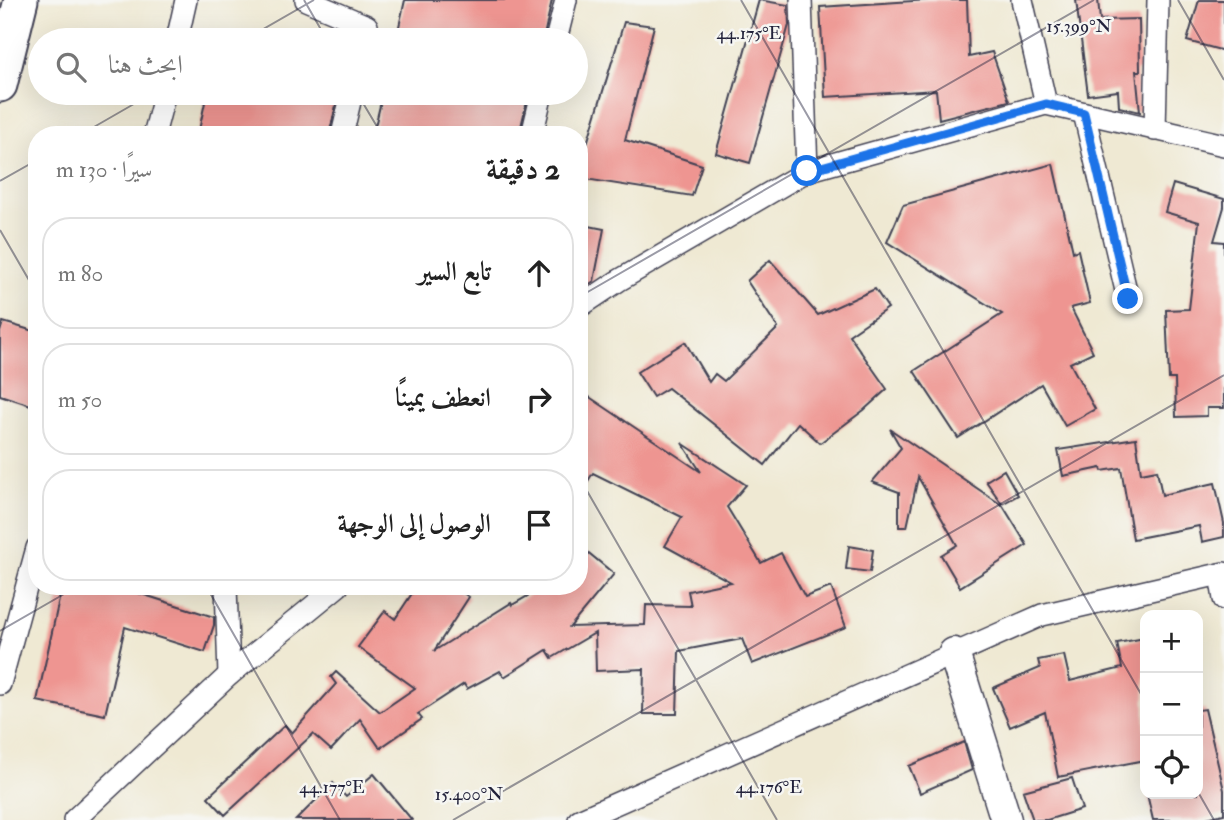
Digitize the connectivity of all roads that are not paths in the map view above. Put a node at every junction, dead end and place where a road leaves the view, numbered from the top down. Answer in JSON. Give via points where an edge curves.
{"nodes":[{"id":1,"x":20,"y":0,"type":"edge"},
{"id":2,"x":186,"y":0,"type":"edge"},
{"id":3,"x":566,"y":0,"type":"edge"},
{"id":4,"x":801,"y":0,"type":"edge"},
{"id":5,"x":1022,"y":0,"type":"edge"},
{"id":6,"x":1158,"y":0,"type":"edge"},
{"id":7,"x":317,"y":2,"type":"edge"},
{"id":8,"x":180,"y":28,"type":"edge"},
{"id":9,"x":367,"y":28,"type":"edge"},
{"id":10,"x":559,"y":28,"type":"edge"},
{"id":11,"x":0,"y":85,"type":"edge"},
{"id":12,"x":1046,"y":104,"type":"junction"},
{"id":13,"x":162,"y":105,"type":"edge"},
{"id":14,"x":349,"y":105,"type":"edge"},
{"id":15,"x":539,"y":105,"type":"edge"},
{"id":16,"x":1084,"y":113,"type":"junction"},
{"id":17,"x":156,"y":126,"type":"edge"},
{"id":18,"x":344,"y":126,"type":"edge"},
{"id":19,"x":533,"y":126,"type":"edge"},
{"id":20,"x":1155,"y":130,"type":"junction"},
{"id":21,"x":1224,"y":145,"type":"edge"},
{"id":22,"x":807,"y":171,"type":"junction"},
{"id":23,"x":1128,"y":299,"type":"dead end"},
{"id":24,"x":588,"y":301,"type":"edge"},
{"id":25,"x":1222,"y":574,"type":"edge"},
{"id":26,"x":28,"y":581,"type":"edge"},
{"id":27,"x":226,"y":595,"type":"edge"},
{"id":28,"x":327,"y":595,"type":"edge"},
{"id":29,"x":1224,"y":599,"type":"edge"},
{"id":30,"x":954,"y":653,"type":"junction"},
{"id":31,"x":229,"y":675,"type":"junction"},
{"id":32,"x":0,"y":684,"type":"edge"},
{"id":33,"x":74,"y":820,"type":"edge"},
{"id":34,"x":579,"y":820,"type":"edge"},
{"id":35,"x":1006,"y":820,"type":"edge"}],
"edges":[{"from":1,"to":11,"type":"main road"},
{"from":2,"to":8,"type":"street"},
{"from":3,"to":10,"type":"street"},
{"from":4,"to":22,"type":"street"},
{"from":5,"to":12,"type":"street"},
{"from":6,"to":20,"type":"street"},
{"from":7,"to":9,"type":"street"},
{"from":12,"to":16,"type":"street"},
{"from":12,"to":22,"type":"street"},
{"from":13,"to":17,"type":"street"},
{"from":14,"to":18,"type":"street"},
{"from":15,"to":19,"type":"street"},
{"from":16,"to":20,"type":"street"},
{"from":16,"to":23,"type":"street"},
{"from":20,"to":21,"type":"street"},
{"from":22,"to":24,"type":"street"},
{"from":25,"to":29,"type":"street"},
{"from":25,"to":30,"type":"street","via":[[1042,615]]},
{"from":26,"to":32,"type":"street"},
{"from":27,"to":31,"type":"street"},
{"from":28,"to":31,"type":"street"},
{"from":30,"to":34,"type":"street"},
{"from":30,"to":35,"type":"street"},
{"from":31,"to":33,"type":"street"}]}
